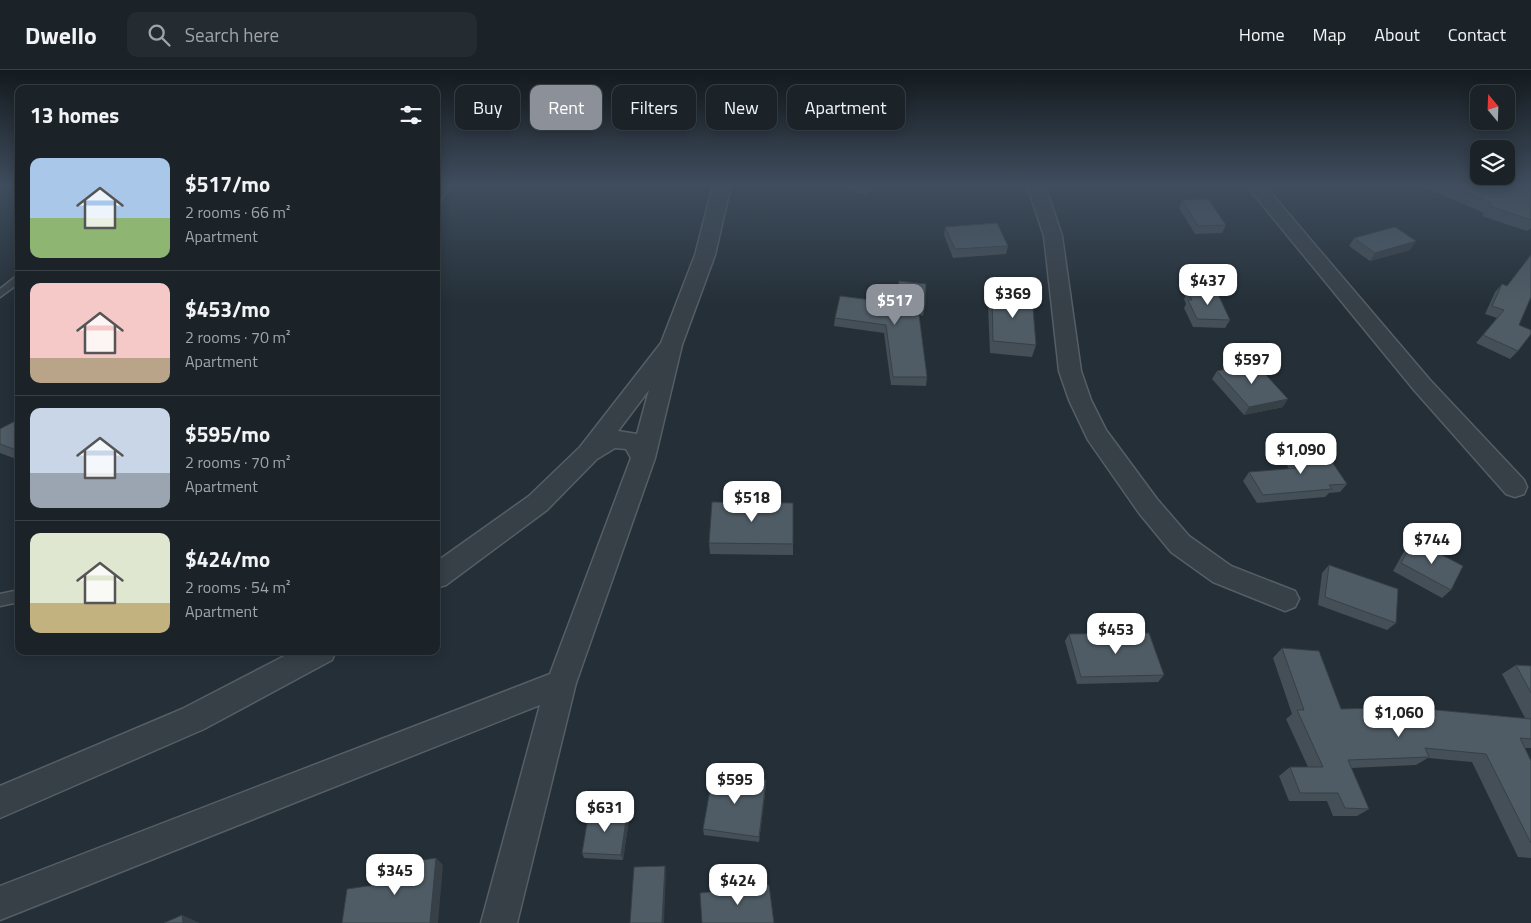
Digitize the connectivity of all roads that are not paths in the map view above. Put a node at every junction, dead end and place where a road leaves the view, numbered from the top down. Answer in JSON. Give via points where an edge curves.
{"nodes":[{"id":1,"x":713,"y":225,"type":"edge"},
{"id":2,"x":1049,"y":225,"type":"edge"},
{"id":3,"x":1288,"y":225,"type":"edge"},
{"id":4,"x":15,"y":281,"type":"edge"},
{"id":5,"x":0,"y":294,"type":"edge"},
{"id":6,"x":671,"y":345,"type":"junction"},
{"id":7,"x":588,"y":453,"type":"junction"},
{"id":8,"x":643,"y":458,"type":"junction"},
{"id":9,"x":1515,"y":487,"type":"dead end"},
{"id":10,"x":440,"y":574,"type":"edge"},
{"id":11,"x":15,"y":597,"type":"edge"},
{"id":12,"x":1285,"y":599,"type":"dead end"},
{"id":13,"x":0,"y":600,"type":"edge"},
{"id":14,"x":314,"y":655,"type":"edge"},
{"id":15,"x":561,"y":683,"type":"junction"},
{"id":16,"x":0,"y":802,"type":"edge"},
{"id":17,"x":0,"y":903,"type":"edge"},
{"id":18,"x":499,"y":923,"type":"edge"}],
"edges":[{"from":1,"to":6,"type":"street","via":[[706,255]]},
{"from":2,"to":12,"type":"street","via":[[1070,372],[1096,434],[1180,544],[1222,574]]},
{"from":3,"to":9,"type":"street","via":[[1422,385]]},
{"from":4,"to":5,"type":"lane"},
{"from":6,"to":7,"type":"street"},
{"from":6,"to":8,"type":"street"},
{"from":7,"to":8,"type":"street","via":[[608,440],[622,438],[634,442]]},
{"from":7,"to":10,"type":"street","via":[[538,503]]},
{"from":8,"to":15,"type":"street"},
{"from":11,"to":13,"type":"lane"},
{"from":14,"to":16,"type":"street","via":[[193,719]]},
{"from":15,"to":17,"type":"street"},
{"from":15,"to":18,"type":"street"}]}
